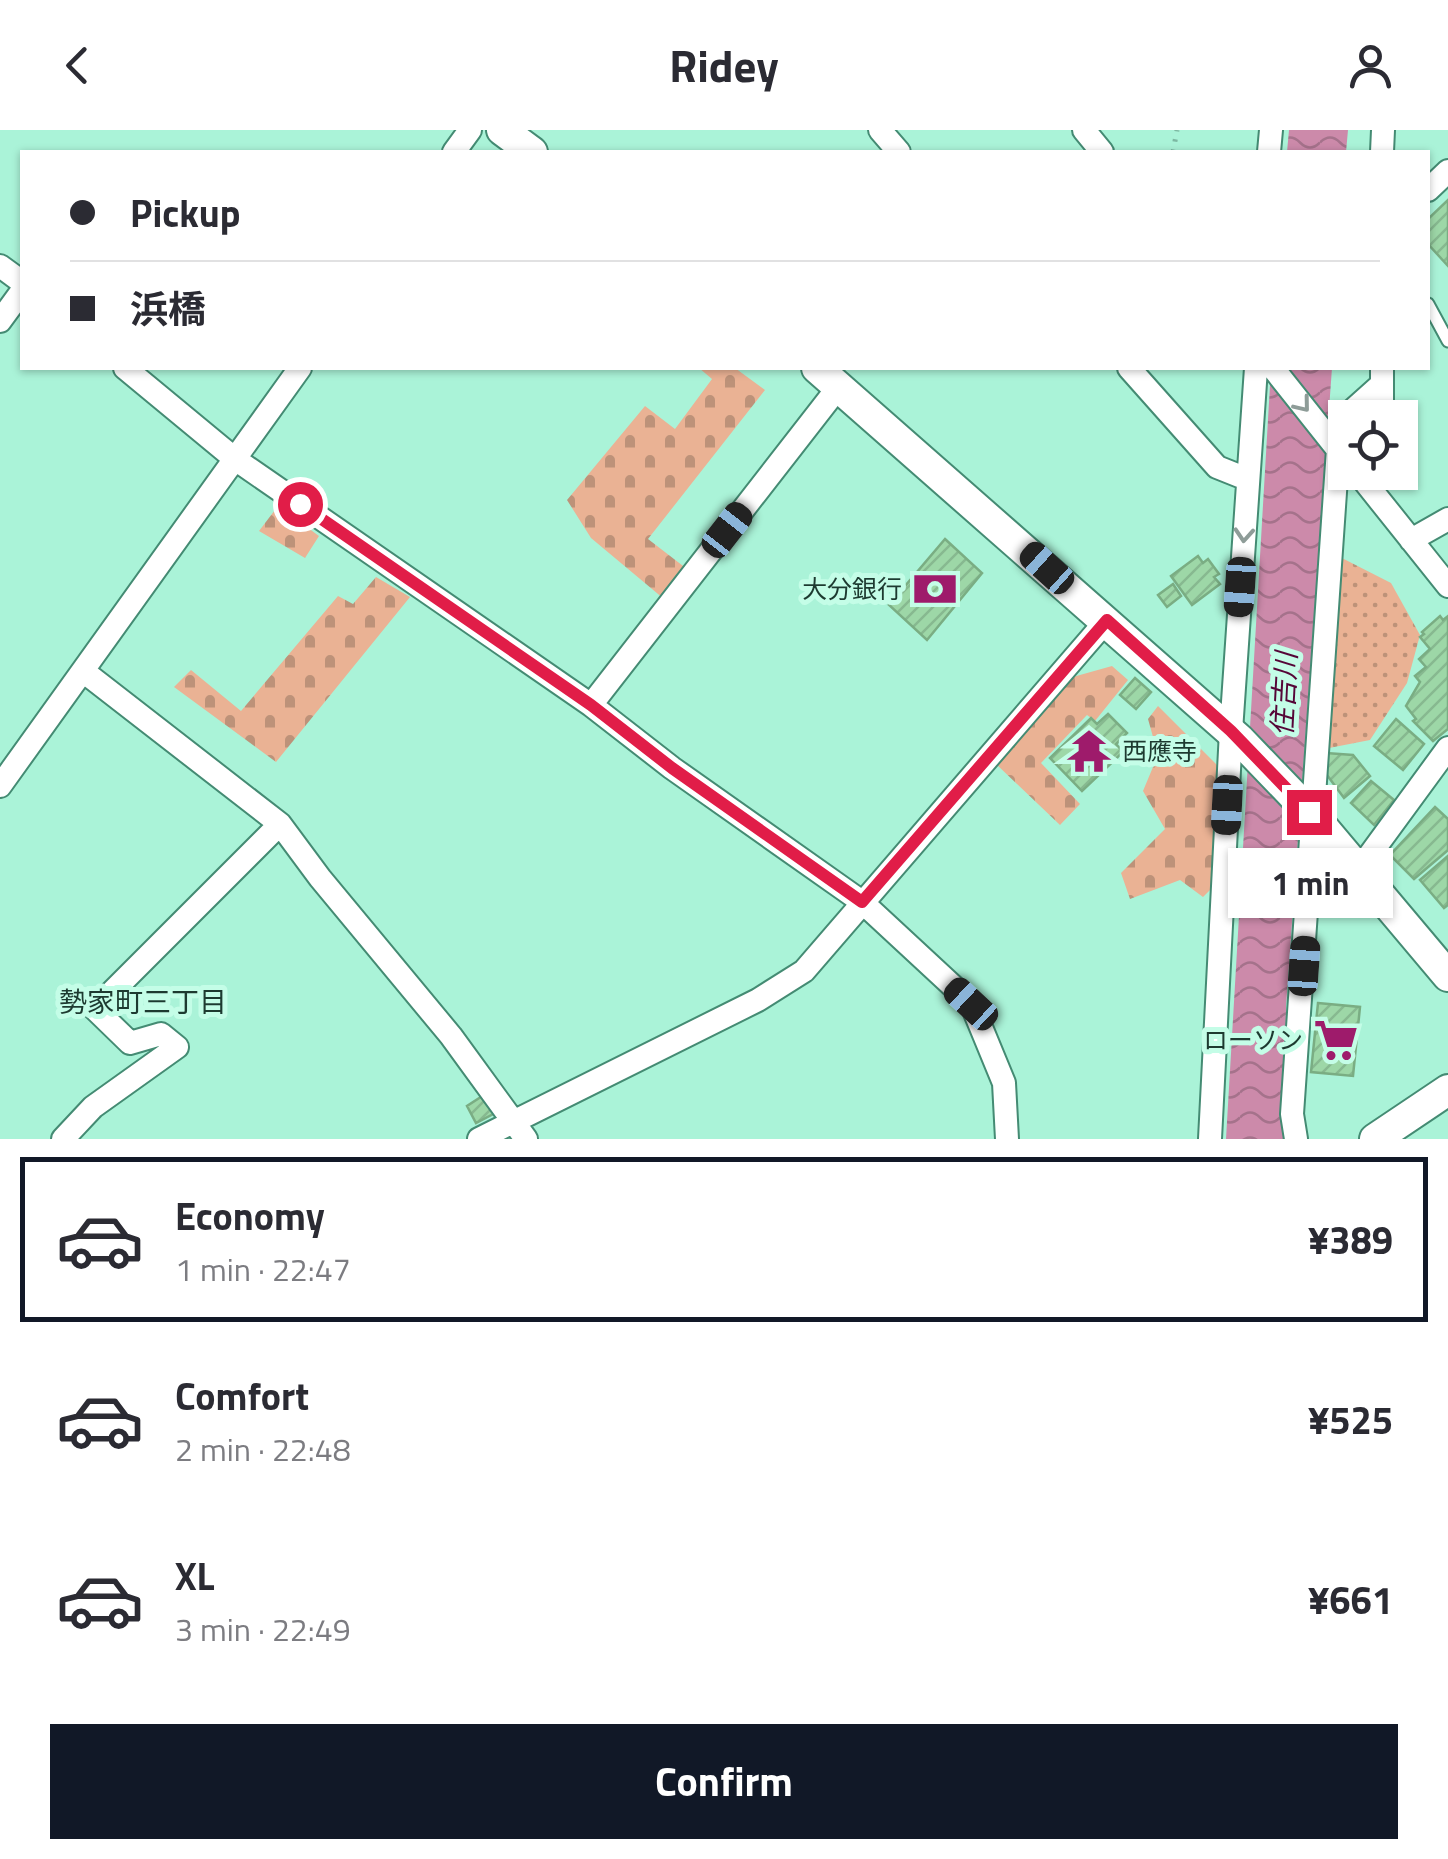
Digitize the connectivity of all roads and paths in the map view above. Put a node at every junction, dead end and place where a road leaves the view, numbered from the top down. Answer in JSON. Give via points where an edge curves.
{"nodes":[{"id":1,"x":502,"y":130,"type":"edge"},
{"id":2,"x":880,"y":130,"type":"edge"},
{"id":3,"x":1084,"y":130,"type":"edge"},
{"id":4,"x":529,"y":150,"type":"edge"},
{"id":5,"x":897,"y":150,"type":"edge"},
{"id":6,"x":1100,"y":150,"type":"edge"},
{"id":7,"x":1448,"y":170,"type":"edge"},
{"id":8,"x":1430,"y":188,"type":"edge"},
{"id":9,"x":20,"y":293,"type":"edge"},
{"id":10,"x":1430,"y":308,"type":"edge"},
{"id":11,"x":0,"y":322,"type":"edge"},
{"id":12,"x":1448,"y":341,"type":"edge"},
{"id":13,"x":127,"y":370,"type":"edge"},
{"id":14,"x":299,"y":370,"type":"edge"},
{"id":15,"x":1131,"y":370,"type":"edge"},
{"id":16,"x":1256,"y":370,"type":"edge"},
{"id":17,"x":1275,"y":370,"type":"edge"},
{"id":18,"x":828,"y":376,"type":"edge"},
{"id":19,"x":1382,"y":376,"type":"edge"},
{"id":20,"x":1360,"y":400,"type":"edge"},
{"id":21,"x":1328,"y":437,"type":"edge"},
{"id":22,"x":234,"y":459,"type":"junction"},
{"id":23,"x":1248,"y":480,"type":"junction"},
{"id":24,"x":1335,"y":490,"type":"edge"},
{"id":25,"x":1370,"y":490,"type":"edge"},
{"id":26,"x":1380,"y":490,"type":"edge"},
{"id":27,"x":1380,"y":502,"type":"junction"},
{"id":28,"x":1448,"y":519,"type":"edge"},
{"id":29,"x":1411,"y":540,"type":"junction"},
{"id":30,"x":1448,"y":586,"type":"edge"},
{"id":31,"x":1107,"y":620,"type":"junction"},
{"id":32,"x":83,"y":671,"type":"junction"},
{"id":33,"x":591,"y":705,"type":"junction"},
{"id":34,"x":1235,"y":735,"type":"junction"},
{"id":35,"x":1448,"y":748,"type":"edge"},
{"id":36,"x":0,"y":786,"type":"edge"},
{"id":37,"x":1312,"y":815,"type":"junction"},
{"id":38,"x":280,"y":824,"type":"junction"},
{"id":39,"x":1358,"y":872,"type":"junction"},
{"id":40,"x":862,"y":902,"type":"junction"},
{"id":41,"x":1448,"y":976,"type":"edge"},
{"id":42,"x":1448,"y":1090,"type":"edge"},
{"id":43,"x":521,"y":1129,"type":"edge"},
{"id":44,"x":64,"y":1139,"type":"edge"},
{"id":45,"x":479,"y":1139,"type":"edge"},
{"id":46,"x":1007,"y":1139,"type":"edge"},
{"id":47,"x":1210,"y":1139,"type":"edge"},
{"id":48,"x":1296,"y":1139,"type":"edge"},
{"id":49,"x":1375,"y":1139,"type":"edge"}],
"edges":[{"from":1,"to":4,"type":"street"},
{"from":2,"to":5,"type":"street"},
{"from":3,"to":6,"type":"street"},
{"from":7,"to":8,"type":"street"},
{"from":9,"to":11,"type":"street"},
{"from":10,"to":12,"type":"lane"},
{"from":13,"to":22,"type":"street"},
{"from":14,"to":22,"type":"street"},
{"from":15,"to":23,"type":"street","via":[[1217,467]]},
{"from":16,"to":23,"type":"street"},
{"from":17,"to":21,"type":"street","one_way":true},
{"from":18,"to":31,"type":"street"},
{"from":18,"to":33,"type":"street"},
{"from":19,"to":20,"type":"street"},
{"from":22,"to":32,"type":"street"},
{"from":22,"to":33,"type":"street"},
{"from":23,"to":34,"type":"street","one_way":true},
{"from":24,"to":37,"type":"street"},
{"from":25,"to":27,"type":"street"},
{"from":26,"to":27,"type":"street"},
{"from":27,"to":29,"type":"street"},
{"from":28,"to":29,"type":"street"},
{"from":29,"to":30,"type":"street"},
{"from":31,"to":34,"type":"street"},
{"from":31,"to":40,"type":"street"},
{"from":32,"to":36,"type":"street"},
{"from":32,"to":38,"type":"street"},
{"from":33,"to":40,"type":"street"},
{"from":34,"to":37,"type":"street"},
{"from":34,"to":47,"type":"street"},
{"from":35,"to":39,"type":"street"},
{"from":37,"to":39,"type":"street"},
{"from":37,"to":48,"type":"street","via":[[1292,1114]]},
{"from":38,"to":43,"type":"street"},
{"from":38,"to":44,"type":"street","via":[[95,1010],[130,1043],[161,1034],[177,1047],[93,1108]]},
{"from":39,"to":41,"type":"street"},
{"from":40,"to":43,"type":"street","via":[[804,971]]},
{"from":40,"to":46,"type":"street","via":[[971,1004],[1004,1083]]},
{"from":42,"to":49,"type":"street"},
{"from":43,"to":45,"type":"street"}]}
